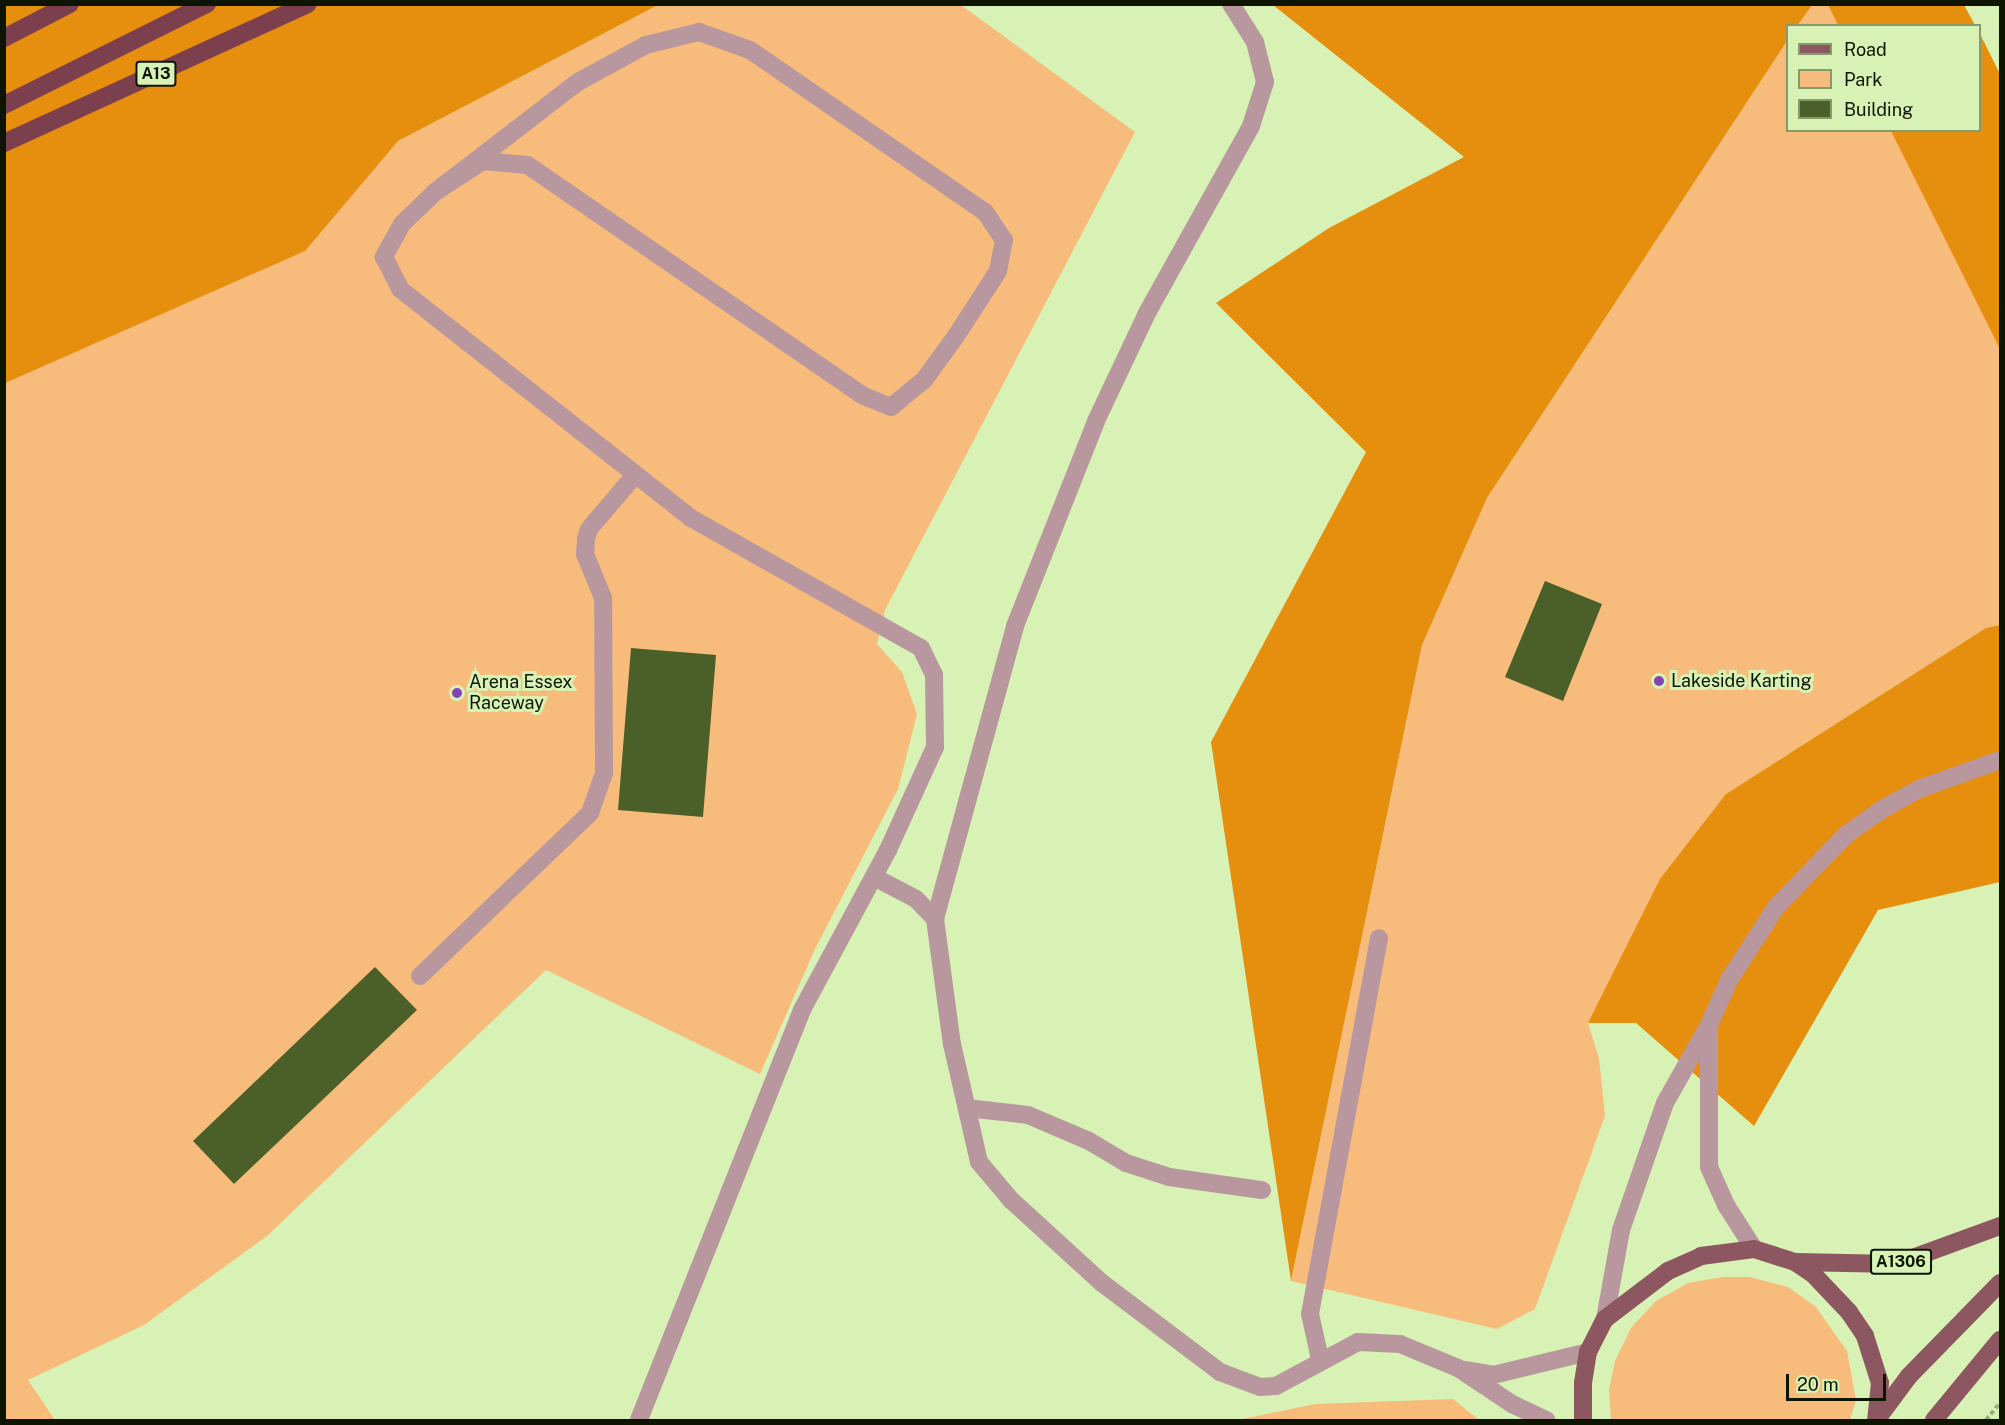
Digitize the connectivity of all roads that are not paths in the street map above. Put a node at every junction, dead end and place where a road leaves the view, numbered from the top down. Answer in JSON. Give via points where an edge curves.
{"nodes":[{"id":1,"x":70,"y":4,"type":"edge"},
{"id":2,"x":207,"y":4,"type":"edge"},
{"id":3,"x":308,"y":4,"type":"edge"},
{"id":4,"x":1231,"y":4,"type":"edge"},
{"id":5,"x":4,"y":38,"type":"edge"},
{"id":6,"x":4,"y":105,"type":"edge"},
{"id":7,"x":4,"y":143,"type":"edge"},
{"id":8,"x":435,"y":192,"type":"junction"},
{"id":9,"x":635,"y":475,"type":"junction"},
{"id":10,"x":2001,"y":760,"type":"edge"},
{"id":11,"x":874,"y":877,"type":"junction"},
{"id":12,"x":935,"y":919,"type":"junction"},
{"id":13,"x":1379,"y":938,"type":"dead end"},
{"id":14,"x":420,"y":976,"type":"dead end"},
{"id":15,"x":1709,"y":1025,"type":"junction"},
{"id":16,"x":967,"y":1108,"type":"junction"},
{"id":17,"x":1262,"y":1190,"type":"dead end"},
{"id":18,"x":2001,"y":1226,"type":"edge"},
{"id":19,"x":1754,"y":1249,"type":"junction"},
{"id":20,"x":1795,"y":1262,"type":"junction"},
{"id":21,"x":2001,"y":1283,"type":"edge"},
{"id":22,"x":1605,"y":1319,"type":"junction"},
{"id":23,"x":2001,"y":1340,"type":"edge"},
{"id":24,"x":1588,"y":1352,"type":"junction"},
{"id":25,"x":1320,"y":1359,"type":"junction"},
{"id":26,"x":1458,"y":1368,"type":"junction"},
{"id":27,"x":639,"y":1420,"type":"edge"},
{"id":28,"x":1546,"y":1420,"type":"edge"},
{"id":29,"x":1583,"y":1420,"type":"edge"},
{"id":30,"x":1876,"y":1420,"type":"edge"},
{"id":31,"x":1934,"y":1420,"type":"edge"}],
"edges":[{"from":1,"to":5,"type":"highway"},
{"from":2,"to":6,"type":"highway","number":"A13"},
{"from":3,"to":7,"type":"highway","number":"A13"},
{"from":4,"to":12,"type":"street","via":[[1255,42],[1266,82],[1251,126],[1148,313],[1096,421],[1036,572],[1015,626]]},
{"from":8,"to":8,"type":"street","via":[[483,161],[527,165],[862,395],[891,407],[925,380],[958,333],[998,271],[1004,240],[985,212],[750,50],[699,32],[646,45],[578,82]]},
{"from":8,"to":9,"type":"street","via":[[402,224],[384,257],[400,289]]},
{"from":9,"to":11,"type":"street","via":[[691,519],[921,648],[934,675],[935,747]]},
{"from":9,"to":14,"type":"street","via":[[589,529],[586,539],[585,554],[603,598],[604,773],[590,813]]},
{"from":10,"to":15,"type":"street","via":[[1919,789],[1847,834],[1776,907],[1729,980]]},
{"from":11,"to":12,"type":"street","via":[[916,899]]},
{"from":11,"to":27,"type":"street","via":[[802,1010]]},
{"from":12,"to":16,"type":"street","via":[[952,1044]]},
{"from":13,"to":25,"type":"street","via":[[1310,1314]]},
{"from":15,"to":19,"type":"street","via":[[1710,1167],[1726,1205]]},
{"from":15,"to":22,"type":"street","via":[[1665,1104],[1621,1230]]},
{"from":16,"to":17,"type":"street","via":[[1028,1115],[1089,1141],[1126,1163],[1169,1178]]},
{"from":16,"to":25,"type":"street","via":[[979,1162],[1011,1200],[1102,1283],[1220,1372],[1260,1387],[1276,1386]]},
{"from":18,"to":20,"type":"main road","number":"A1306","via":[[1896,1264]]},
{"from":19,"to":20,"type":"main road"},
{"from":19,"to":22,"type":"main road","via":[[1701,1256],[1668,1271]]},
{"from":20,"to":30,"type":"main road","via":[[1831,1291],[1865,1336],[1880,1383]]},
{"from":21,"to":30,"type":"main road","via":[[1909,1376]]},
{"from":22,"to":24,"type":"main road"},
{"from":23,"to":31,"type":"main road"},
{"from":24,"to":26,"type":"street","via":[[1493,1375]]},
{"from":24,"to":29,"type":"main road"},
{"from":25,"to":26,"type":"street","via":[[1358,1342],[1400,1344]]},
{"from":26,"to":28,"type":"street","via":[[1512,1404]]}]}
